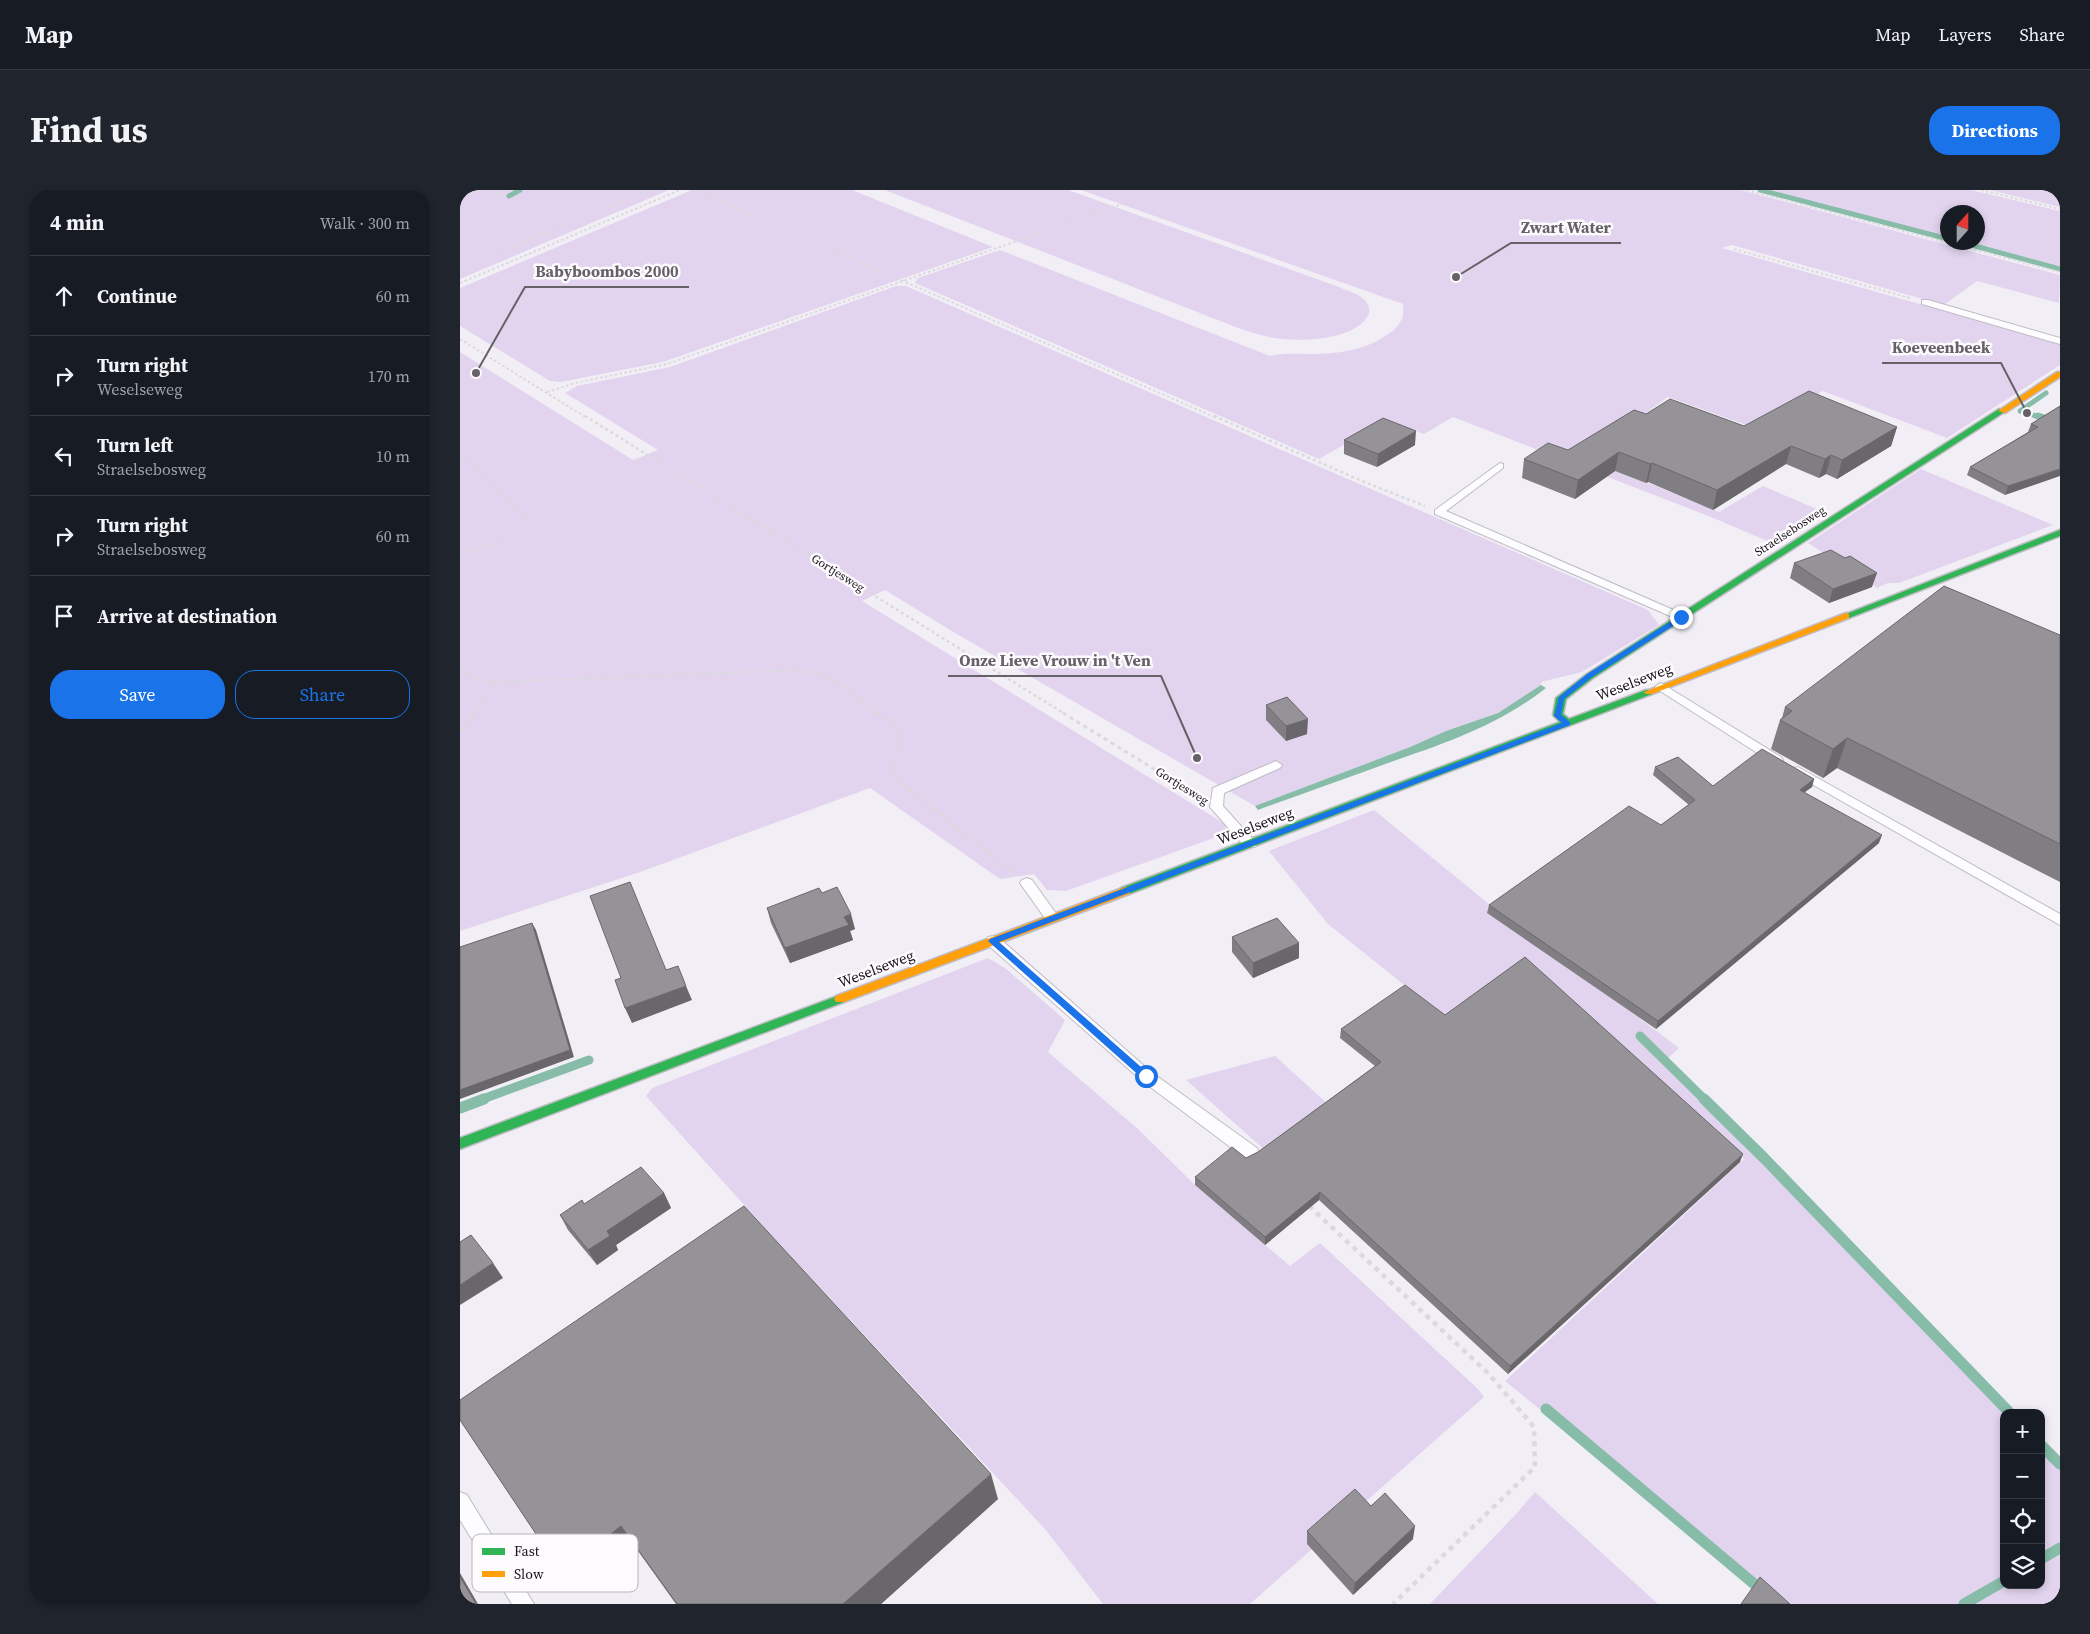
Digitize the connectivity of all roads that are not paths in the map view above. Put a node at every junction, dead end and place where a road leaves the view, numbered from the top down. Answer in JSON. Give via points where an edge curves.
{"nodes":[{"id":1,"x":1925,"y":302,"type":"road end"},
{"id":2,"x":2060,"y":340,"type":"edge"},
{"id":3,"x":2060,"y":374,"type":"edge"},
{"id":4,"x":1500,"y":466,"type":"dead end"},
{"id":5,"x":2060,"y":533,"type":"edge"},
{"id":6,"x":1681,"y":617,"type":"junction"},
{"id":7,"x":1661,"y":687,"type":"junction"},
{"id":8,"x":1567,"y":723,"type":"junction"},
{"id":9,"x":1276,"y":766,"type":"dead end"},
{"id":10,"x":1250,"y":844,"type":"junction"},
{"id":11,"x":1027,"y":884,"type":"road end"},
{"id":12,"x":1052,"y":918,"type":"junction"},
{"id":13,"x":2060,"y":920,"type":"edge"},
{"id":14,"x":992,"y":941,"type":"junction"},
{"id":15,"x":460,"y":1144,"type":"edge"},
{"id":16,"x":1251,"y":1153,"type":"edge"},
{"id":17,"x":460,"y":1502,"type":"edge"},
{"id":18,"x":480,"y":1534,"type":"edge"},
{"id":19,"x":516,"y":1592,"type":"edge"},
{"id":20,"x":524,"y":1604,"type":"edge"}],
"edges":[{"from":1,"to":2,"type":"lane"},
{"from":3,"to":6,"type":"main road","name":"Straelsebosweg"},
{"from":4,"to":6,"type":"lane","via":[[1440,512]]},
{"from":5,"to":7,"type":"main road","name":"Weselseweg"},
{"from":6,"to":8,"type":"main road","name":"Straelsebosweg","via":[[1561,698],[1558,716]]},
{"from":7,"to":8,"type":"main road","name":"Weselseweg"},
{"from":7,"to":13,"type":"lane","via":[[1760,750]]},
{"from":8,"to":10,"type":"main road","name":"Weselseweg"},
{"from":9,"to":10,"type":"lane","via":[[1218,791],[1216,807]]},
{"from":10,"to":12,"type":"main road","name":"Weselseweg"},
{"from":11,"to":12,"type":"lane"},
{"from":12,"to":14,"type":"main road","name":"Weselseweg"},
{"from":14,"to":15,"type":"main road","name":"Weselseweg"},
{"from":14,"to":16,"type":"lane","via":[[1146,1076]]},
{"from":17,"to":18,"type":"lane"},
{"from":19,"to":20,"type":"lane"}]}
